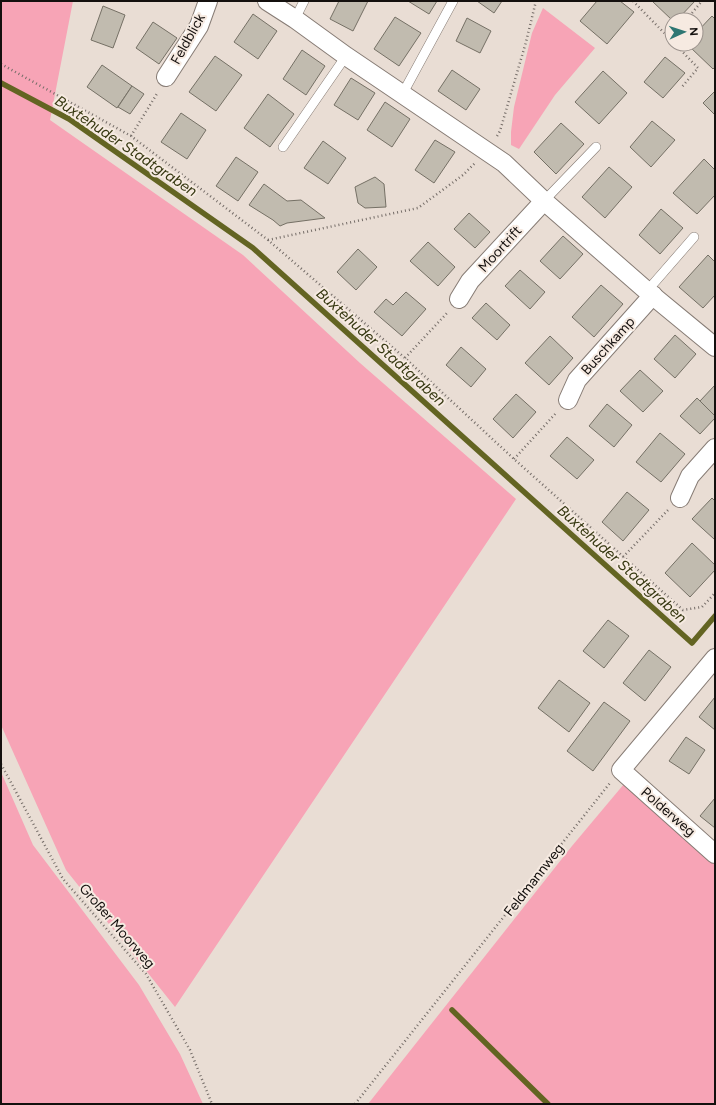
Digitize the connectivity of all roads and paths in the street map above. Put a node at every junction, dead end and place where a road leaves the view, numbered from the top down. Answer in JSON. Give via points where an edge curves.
{"nodes":[{"id":1,"x":208,"y":1,"type":"edge"},
{"id":2,"x":267,"y":1,"type":"edge"},
{"id":3,"x":304,"y":1,"type":"edge"},
{"id":4,"x":453,"y":1,"type":"edge"},
{"id":5,"x":536,"y":1,"type":"edge"},
{"id":6,"x":633,"y":1,"type":"edge"},
{"id":7,"x":702,"y":1,"type":"edge"},
{"id":8,"x":693,"y":12,"type":"edge"},
{"id":9,"x":295,"y":19,"type":"junction"},
{"id":10,"x":664,"y":33,"type":"edge"},
{"id":11,"x":683,"y":52,"type":"edge"},
{"id":12,"x":346,"y":56,"type":"junction"},
{"id":13,"x":1,"y":64,"type":"edge"},
{"id":14,"x":166,"y":77,"type":"joint"},
{"id":15,"x":682,"y":88,"type":"dead end"},
{"id":16,"x":403,"y":93,"type":"junction"},
{"id":17,"x":131,"y":136,"type":"junction"},
{"id":18,"x":596,"y":146,"type":"dead end"},
{"id":19,"x":283,"y":147,"type":"dead end"},
{"id":20,"x":486,"y":152,"type":"junction"},
{"id":21,"x":544,"y":201,"type":"junction"},
{"id":22,"x":694,"y":237,"type":"dead end"},
{"id":23,"x":268,"y":240,"type":"junction"},
{"id":24,"x":650,"y":293,"type":"junction"},
{"id":25,"x":459,"y":300,"type":"joint"},
{"id":26,"x":715,"y":347,"type":"edge"},
{"id":27,"x":405,"y":358,"type":"junction"},
{"id":28,"x":568,"y":400,"type":"joint"},
{"id":29,"x":715,"y":448,"type":"edge"},
{"id":30,"x":514,"y":459,"type":"junction"},
{"id":31,"x":680,"y":498,"type":"joint"},
{"id":32,"x":623,"y":558,"type":"junction"},
{"id":33,"x":715,"y":593,"type":"edge"},
{"id":34,"x":715,"y":658,"type":"edge"},
{"id":35,"x":1,"y":764,"type":"edge"},
{"id":36,"x":620,"y":770,"type":"junction"},
{"id":37,"x":715,"y":854,"type":"edge"},
{"id":38,"x":212,"y":1104,"type":"edge"},
{"id":39,"x":355,"y":1104,"type":"edge"}],
"edges":[{"from":1,"to":14,"type":"street","name":"Feldblick","via":[[198,26]]},
{"from":2,"to":9,"type":"street"},
{"from":3,"to":9,"type":"lane"},
{"from":4,"to":16,"type":"lane"},
{"from":5,"to":20,"type":"path","via":[[500,131]]},
{"from":6,"to":10,"type":"path"},
{"from":7,"to":8,"type":"path"},
{"from":9,"to":12,"type":"street"},
{"from":11,"to":15,"type":"path","via":[[698,68]]},
{"from":12,"to":16,"type":"street"},
{"from":12,"to":19,"type":"lane"},
{"from":13,"to":17,"type":"path"},
{"from":14,"to":17,"type":"path"},
{"from":16,"to":20,"type":"street"},
{"from":17,"to":23,"type":"path"},
{"from":18,"to":21,"type":"lane"},
{"from":20,"to":21,"type":"street","via":[[504,163]]},
{"from":20,"to":23,"type":"path","via":[[463,176],[418,208]]},
{"from":21,"to":24,"type":"street"},
{"from":21,"to":25,"type":"street","name":"Moortrift","via":[[470,281]]},
{"from":22,"to":24,"type":"lane"},
{"from":23,"to":27,"type":"path"},
{"from":24,"to":26,"type":"street"},
{"from":24,"to":28,"type":"street","name":"Buschkamp","via":[[577,380]]},
{"from":25,"to":27,"type":"path"},
{"from":27,"to":30,"type":"path"},
{"from":28,"to":30,"type":"path"},
{"from":29,"to":31,"type":"street","via":[[690,476]]},
{"from":30,"to":32,"type":"path"},
{"from":31,"to":32,"type":"path"},
{"from":32,"to":33,"type":"path","via":[[683,610],[702,607]]},
{"from":34,"to":36,"type":"street"},
{"from":35,"to":38,"type":"path","name":"Großer Moorweg","via":[[63,880],[146,974],[190,1050]]},
{"from":36,"to":37,"type":"street","name":"Polderweg"},
{"from":36,"to":39,"type":"path","name":"Feldmannweg"}]}
